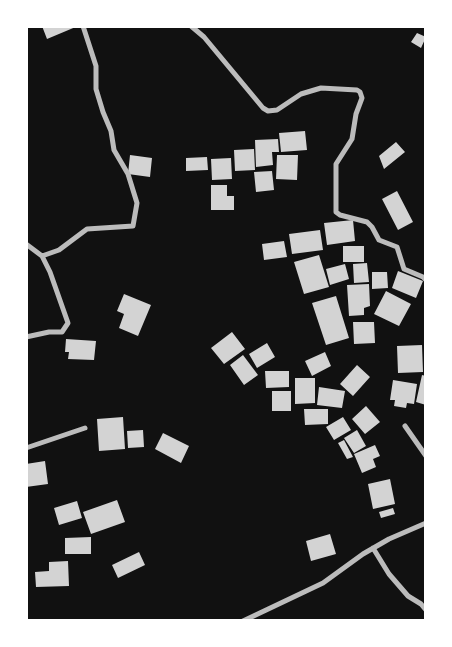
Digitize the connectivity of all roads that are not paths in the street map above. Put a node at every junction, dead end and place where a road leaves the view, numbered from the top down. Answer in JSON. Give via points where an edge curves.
{"nodes":[{"id":1,"x":83,"y":26,"type":"edge"},
{"id":2,"x":191,"y":26,"type":"edge"},
{"id":3,"x":26,"y":244,"type":"edge"},
{"id":4,"x":42,"y":256,"type":"junction"},
{"id":5,"x":426,"y":280,"type":"edge"},
{"id":6,"x":26,"y":338,"type":"edge"},
{"id":7,"x":404,"y":426,"type":"dead end"},
{"id":8,"x":85,"y":428,"type":"dead end"},
{"id":9,"x":26,"y":448,"type":"edge"},
{"id":10,"x":426,"y":456,"type":"edge"},
{"id":11,"x":426,"y":523,"type":"edge"},
{"id":12,"x":373,"y":548,"type":"junction"},
{"id":13,"x":426,"y":610,"type":"edge"},
{"id":14,"x":244,"y":621,"type":"edge"}],
"edges":[{"from":1,"to":4,"type":"street","via":[[96,66],[96,89],[114,150],[128,174],[137,203],[133,226],[87,229],[58,250]]},
{"from":2,"to":5,"type":"street","via":[[268,111],[277,110],[301,94],[324,87],[360,92],[362,98],[352,139],[336,164],[336,212],[340,216],[368,222],[378,240],[397,247],[404,269]]},
{"from":3,"to":4,"type":"street"},
{"from":4,"to":6,"type":"street","via":[[68,323],[62,332]]},
{"from":7,"to":10,"type":"street"},
{"from":8,"to":9,"type":"street"},
{"from":11,"to":12,"type":"street"},
{"from":12,"to":13,"type":"street","via":[[389,574],[408,596]]},
{"from":12,"to":14,"type":"street","via":[[323,582]]}]}
